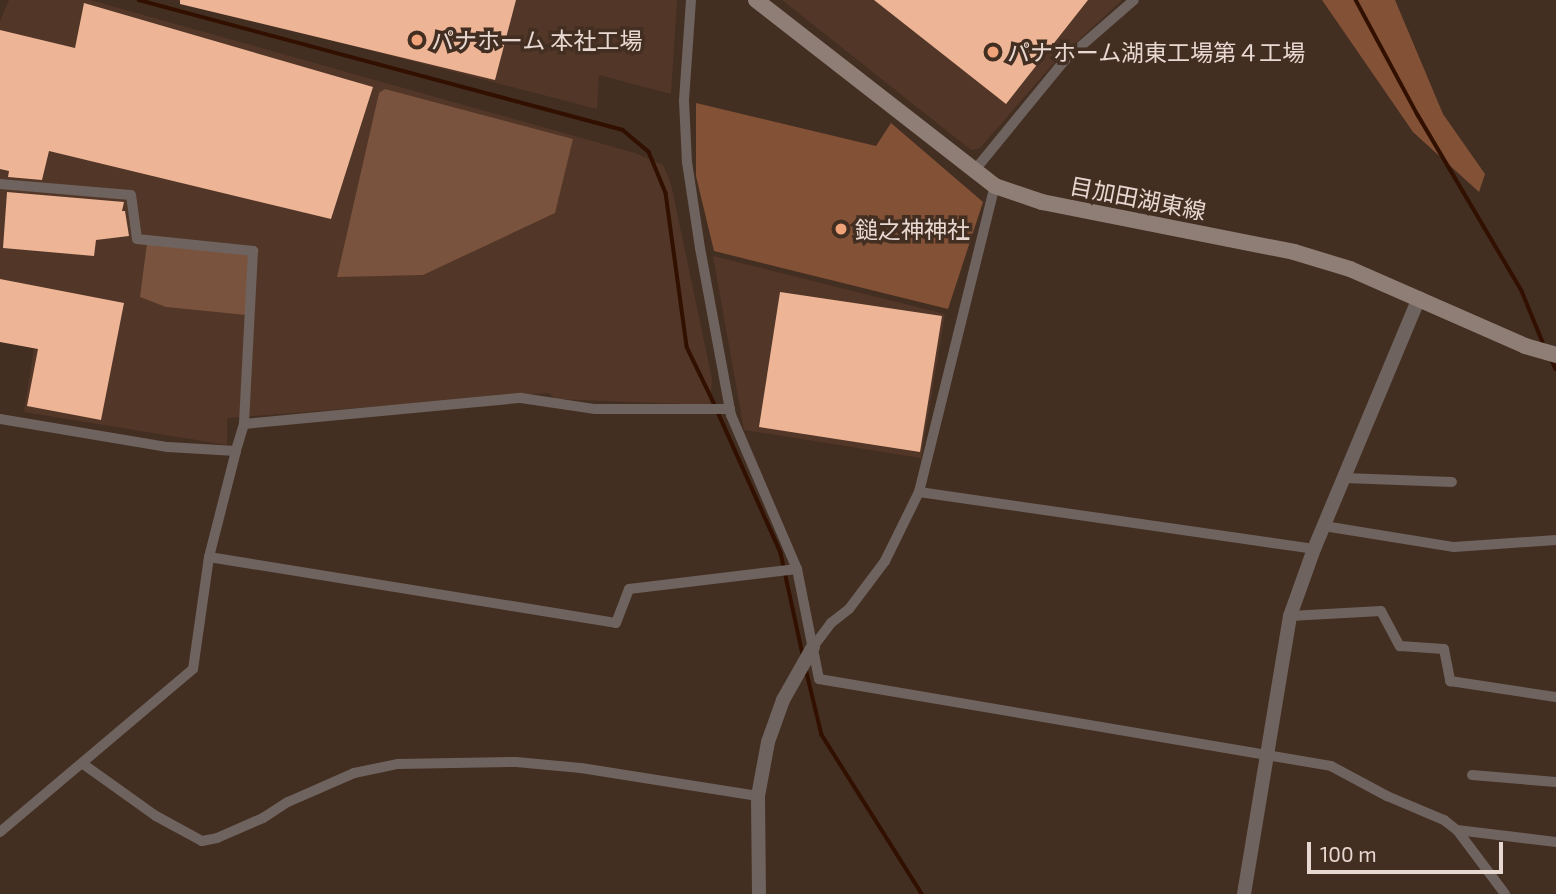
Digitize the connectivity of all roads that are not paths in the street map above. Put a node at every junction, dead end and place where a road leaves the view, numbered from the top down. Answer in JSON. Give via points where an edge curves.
{"nodes":[{"id":1,"x":691,"y":0,"type":"edge"},
{"id":2,"x":756,"y":0,"type":"edge"},
{"id":3,"x":1134,"y":0,"type":"edge"},
{"id":4,"x":974,"y":171,"type":"junction"},
{"id":5,"x":0,"y":184,"type":"edge"},
{"id":6,"x":995,"y":186,"type":"junction"},
{"id":7,"x":1419,"y":298,"type":"junction"},
{"id":8,"x":1556,"y":355,"type":"edge"},
{"id":9,"x":730,"y":409,"type":"junction"},
{"id":10,"x":0,"y":419,"type":"edge"},
{"id":11,"x":244,"y":424,"type":"junction"},
{"id":12,"x":236,"y":452,"type":"junction"},
{"id":13,"x":1344,"y":478,"type":"junction"},
{"id":14,"x":1452,"y":482,"type":"dead end"},
{"id":15,"x":919,"y":492,"type":"junction"},
{"id":16,"x":1324,"y":526,"type":"junction"},
{"id":17,"x":1556,"y":540,"type":"edge"},
{"id":18,"x":1314,"y":549,"type":"junction"},
{"id":19,"x":209,"y":557,"type":"junction"},
{"id":20,"x":797,"y":569,"type":"junction"},
{"id":21,"x":1290,"y":616,"type":"junction"},
{"id":22,"x":813,"y":647,"type":"junction"},
{"id":23,"x":1556,"y":697,"type":"edge"},
{"id":24,"x":1265,"y":757,"type":"junction"},
{"id":25,"x":83,"y":764,"type":"junction"},
{"id":26,"x":1472,"y":775,"type":"dead end"},
{"id":27,"x":1556,"y":782,"type":"edge"},
{"id":28,"x":758,"y":796,"type":"junction"},
{"id":29,"x":1457,"y":830,"type":"junction"},
{"id":30,"x":0,"y":832,"type":"edge"},
{"id":31,"x":1556,"y":842,"type":"edge"},
{"id":32,"x":759,"y":894,"type":"edge"},
{"id":33,"x":1244,"y":894,"type":"edge"},
{"id":34,"x":1505,"y":894,"type":"edge"}],
"edges":[{"from":1,"to":9,"type":"street","via":[[684,101],[687,162]]},
{"from":2,"to":4,"type":"main road","name":"目加田湖東線"},
{"from":3,"to":4,"type":"street","via":[[1065,61]]},
{"from":4,"to":6,"type":"main road","name":"目加田湖東線"},
{"from":5,"to":11,"type":"street","via":[[131,195],[137,239],[253,251]]},
{"from":6,"to":7,"type":"main road","name":"目加田湖東線","via":[[1041,202],[1294,252]]},
{"from":6,"to":15,"type":"street"},
{"from":7,"to":8,"type":"main road","name":"目加田湖東線","via":[[1525,346]]},
{"from":7,"to":13,"type":"street"},
{"from":9,"to":11,"type":"street","via":[[595,409],[521,398]]},
{"from":9,"to":20,"type":"street"},
{"from":10,"to":12,"type":"street","via":[[168,447]]},
{"from":11,"to":12,"type":"street"},
{"from":12,"to":19,"type":"street"},
{"from":13,"to":14,"type":"street"},
{"from":13,"to":16,"type":"street"},
{"from":15,"to":18,"type":"street"},
{"from":15,"to":22,"type":"street","via":[[885,561]]},
{"from":16,"to":17,"type":"street","via":[[1454,547]]},
{"from":16,"to":18,"type":"street"},
{"from":18,"to":21,"type":"street"},
{"from":19,"to":20,"type":"street","via":[[616,623],[629,589]]},
{"from":19,"to":25,"type":"street","via":[[193,669]]},
{"from":20,"to":22,"type":"street"},
{"from":21,"to":23,"type":"street","via":[[1381,611],[1400,646],[1444,649],[1450,681]]},
{"from":21,"to":24,"type":"street"},
{"from":22,"to":24,"type":"street","via":[[818,680]]},
{"from":22,"to":28,"type":"street","via":[[783,701],[768,742]]},
{"from":24,"to":29,"type":"street","via":[[1331,766]]},
{"from":24,"to":33,"type":"street"},
{"from":25,"to":28,"type":"street","via":[[156,816],[202,841],[263,818],[288,802],[354,774],[433,761],[581,768]]},
{"from":25,"to":30,"type":"street"},
{"from":26,"to":27,"type":"street"},
{"from":28,"to":32,"type":"street"},
{"from":29,"to":31,"type":"street"},
{"from":29,"to":34,"type":"street"}]}
